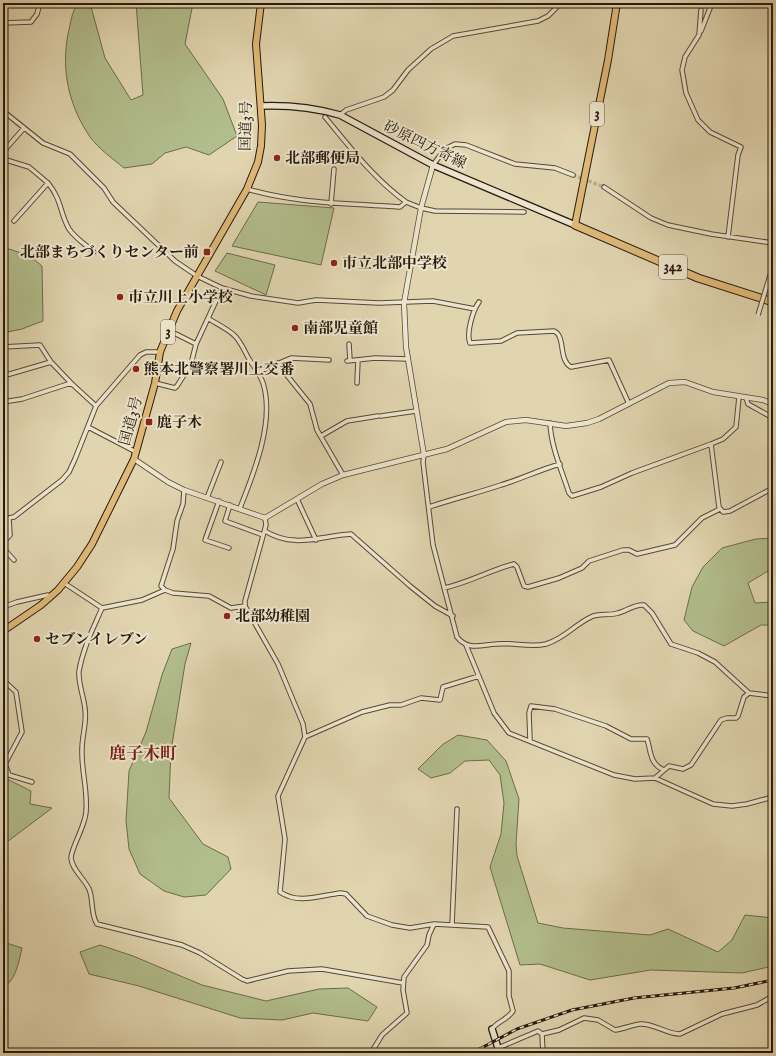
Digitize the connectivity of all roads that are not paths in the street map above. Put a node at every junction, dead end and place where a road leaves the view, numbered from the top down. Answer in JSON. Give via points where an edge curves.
{"nodes":[{"id":1,"x":40,"y":3,"type":"edge"},
{"id":2,"x":261,"y":3,"type":"edge"},
{"id":3,"x":561,"y":3,"type":"edge"},
{"id":4,"x":617,"y":3,"type":"edge"},
{"id":5,"x":712,"y":3,"type":"edge"},
{"id":6,"x":701,"y":10,"type":"dead end"},
{"id":7,"x":3,"y":23,"type":"edge"},
{"id":8,"x":699,"y":35,"type":"junction"},
{"id":9,"x":261,"y":106,"type":"junction"},
{"id":10,"x":3,"y":111,"type":"edge"},
{"id":11,"x":340,"y":115,"type":"junction"},
{"id":12,"x":325,"y":117,"type":"dead end"},
{"id":13,"x":24,"y":128,"type":"junction"},
{"id":14,"x":3,"y":152,"type":"edge"},
{"id":15,"x":3,"y":160,"type":"edge"},
{"id":16,"x":432,"y":165,"type":"junction"},
{"id":17,"x":334,"y":169,"type":"dead end"},
{"id":18,"x":573,"y":175,"type":"tunnel mouth"},
{"id":19,"x":48,"y":183,"type":"junction"},
{"id":20,"x":604,"y":187,"type":"tunnel mouth"},
{"id":21,"x":247,"y":188,"type":"junction"},
{"id":22,"x":406,"y":202,"type":"junction"},
{"id":23,"x":331,"y":204,"type":"junction"},
{"id":24,"x":421,"y":208,"type":"junction"},
{"id":25,"x":524,"y":212,"type":"dead end"},
{"id":26,"x":14,"y":221,"type":"dead end"},
{"id":27,"x":575,"y":225,"type":"junction"},
{"id":28,"x":728,"y":237,"type":"junction"},
{"id":29,"x":773,"y":243,"type":"edge"},
{"id":30,"x":94,"y":252,"type":"dead end"},
{"id":31,"x":773,"y":264,"type":"edge"},
{"id":32,"x":197,"y":276,"type":"junction"},
{"id":33,"x":222,"y":288,"type":"junction"},
{"id":34,"x":479,"y":302,"type":"dead end"},
{"id":35,"x":773,"y":302,"type":"edge"},
{"id":36,"x":404,"y":303,"type":"junction"},
{"id":37,"x":475,"y":309,"type":"junction"},
{"id":38,"x":758,"y":315,"type":"dead end"},
{"id":39,"x":209,"y":319,"type":"junction"},
{"id":40,"x":168,"y":330,"type":"junction"},
{"id":41,"x":196,"y":344,"type":"junction"},
{"id":42,"x":350,"y":344,"type":"dead end"},
{"id":43,"x":3,"y":347,"type":"edge"},
{"id":44,"x":160,"y":352,"type":"junction"},
{"id":45,"x":408,"y":359,"type":"junction"},
{"id":46,"x":329,"y":360,"type":"dead end"},
{"id":47,"x":358,"y":360,"type":"junction"},
{"id":48,"x":51,"y":362,"type":"junction"},
{"id":49,"x":277,"y":363,"type":"junction"},
{"id":50,"x":258,"y":372,"type":"junction"},
{"id":51,"x":3,"y":376,"type":"edge"},
{"id":52,"x":155,"y":382,"type":"junction"},
{"id":53,"x":71,"y":383,"type":"junction"},
{"id":54,"x":358,"y":383,"type":"dead end"},
{"id":55,"x":739,"y":397,"type":"junction"},
{"id":56,"x":746,"y":398,"type":"junction"},
{"id":57,"x":3,"y":402,"type":"edge"},
{"id":58,"x":629,"y":404,"type":"junction"},
{"id":59,"x":773,"y":404,"type":"edge"},
{"id":60,"x":96,"y":406,"type":"junction"},
{"id":61,"x":416,"y":411,"type":"junction"},
{"id":62,"x":773,"y":418,"type":"edge"},
{"id":63,"x":550,"y":424,"type":"junction"},
{"id":64,"x":88,"y":427,"type":"junction"},
{"id":65,"x":320,"y":436,"type":"junction"},
{"id":66,"x":711,"y":444,"type":"junction"},
{"id":67,"x":136,"y":452,"type":"junction"},
{"id":68,"x":424,"y":455,"type":"junction"},
{"id":69,"x":134,"y":459,"type":"junction"},
{"id":70,"x":221,"y":462,"type":"dead end"},
{"id":71,"x":560,"y":464,"type":"junction"},
{"id":72,"x":343,"y":475,"type":"junction"},
{"id":73,"x":773,"y":488,"type":"edge"},
{"id":74,"x":184,"y":490,"type":"junction"},
{"id":75,"x":207,"y":498,"type":"junction"},
{"id":76,"x":297,"y":499,"type":"junction"},
{"id":77,"x":219,"y":501,"type":"junction"},
{"id":78,"x":230,"y":505,"type":"junction"},
{"id":79,"x":429,"y":507,"type":"junction"},
{"id":80,"x":240,"y":508,"type":"junction"},
{"id":81,"x":720,"y":509,"type":"junction"},
{"id":82,"x":265,"y":518,"type":"junction"},
{"id":83,"x":3,"y":519,"type":"edge"},
{"id":84,"x":9,"y":519,"type":"junction"},
{"id":85,"x":264,"y":533,"type":"junction"},
{"id":86,"x":316,"y":540,"type":"junction"},
{"id":87,"x":3,"y":543,"type":"edge"},
{"id":88,"x":3,"y":548,"type":"edge"},
{"id":89,"x":229,"y":548,"type":"dead end"},
{"id":90,"x":14,"y":560,"type":"dead end"},
{"id":91,"x":64,"y":583,"type":"junction"},
{"id":92,"x":444,"y":588,"type":"junction"},
{"id":93,"x":165,"y":590,"type":"junction"},
{"id":94,"x":50,"y":597,"type":"junction"},
{"id":95,"x":245,"y":606,"type":"junction"},
{"id":96,"x":3,"y":607,"type":"edge"},
{"id":97,"x":102,"y":608,"type":"junction"},
{"id":98,"x":453,"y":616,"type":"junction"},
{"id":99,"x":3,"y":631,"type":"edge"},
{"id":100,"x":466,"y":645,"type":"junction"},
{"id":101,"x":479,"y":676,"type":"junction"},
{"id":102,"x":3,"y":680,"type":"edge"},
{"id":103,"x":749,"y":693,"type":"junction"},
{"id":104,"x":3,"y":695,"type":"edge"},
{"id":105,"x":773,"y":696,"type":"edge"},
{"id":106,"x":305,"y":737,"type":"junction"},
{"id":107,"x":530,"y":740,"type":"junction"},
{"id":108,"x":664,"y":770,"type":"junction"},
{"id":109,"x":655,"y":778,"type":"junction"},
{"id":110,"x":32,"y":782,"type":"dead end"},
{"id":111,"x":773,"y":797,"type":"edge"},
{"id":112,"x":457,"y":808,"type":"dead end"},
{"id":113,"x":434,"y":924,"type":"junction"},
{"id":114,"x":452,"y":924,"type":"junction"},
{"id":115,"x":403,"y":983,"type":"junction"},
{"id":116,"x":773,"y":996,"type":"edge"},
{"id":117,"x":492,"y":1029,"type":"joint"},
{"id":118,"x":542,"y":1034,"type":"junction"},
{"id":119,"x":498,"y":1048,"type":"joint"},
{"id":120,"x":371,"y":1053,"type":"edge"},
{"id":121,"x":544,"y":1053,"type":"edge"}],
"edges":[{"from":1,"to":7,"type":"street","via":[[32,22]]},
{"from":2,"to":9,"type":"highway","name":"国道3号","number":"3","via":[[256,44]]},
{"from":3,"to":11,"type":"street","via":[[548,16],[538,20],[453,36],[431,49],[384,97],[346,110]]},
{"from":4,"to":27,"type":"highway","number":"3"},
{"from":5,"to":8,"type":"street"},
{"from":6,"to":8,"type":"street"},
{"from":8,"to":28,"type":"street","via":[[685,57],[682,70],[686,93],[698,120],[710,132],[741,147]]},
{"from":9,"to":11,"type":"main road","name":"砂原四方寄線","number":"342","via":[[280,105],[324,110]]},
{"from":9,"to":21,"type":"highway","name":"国道3号","number":"3","via":[[262,146]]},
{"from":10,"to":13,"type":"street"},
{"from":11,"to":16,"type":"main road","name":"砂原四方寄線","number":"342"},
{"from":12,"to":22,"type":"street","via":[[371,170],[394,194]]},
{"from":13,"to":14,"type":"street"},
{"from":13,"to":32,"type":"street","via":[[43,143],[70,154],[151,240]]},
{"from":15,"to":19,"type":"street","via":[[30,168]]},
{"from":16,"to":18,"type":"street","via":[[445,148],[455,144],[466,145],[515,164],[555,168]]},
{"from":16,"to":24,"type":"street"},
{"from":16,"to":27,"type":"main road","name":"砂原四方寄線","number":"342"},
{"from":17,"to":23,"type":"street"},
{"from":19,"to":26,"type":"street"},
{"from":19,"to":30,"type":"street","via":[[61,204],[70,231]]},
{"from":20,"to":28,"type":"street","via":[[651,218]]},
{"from":21,"to":23,"type":"street","via":[[271,196]]},
{"from":21,"to":32,"type":"highway","name":"国道3号","number":"3"},
{"from":22,"to":23,"type":"street","via":[[400,207]]},
{"from":22,"to":24,"type":"street"},
{"from":24,"to":25,"type":"street"},
{"from":24,"to":36,"type":"street"},
{"from":27,"to":35,"type":"highway","number":"342","via":[[698,278]]},
{"from":28,"to":29,"type":"street"},
{"from":31,"to":38,"type":"street","bridge":true},
{"from":32,"to":33,"type":"street"},
{"from":32,"to":40,"type":"highway","name":"国道3号","number":"3"},
{"from":33,"to":36,"type":"street","via":[[251,296],[298,303],[316,300]]},
{"from":33,"to":39,"type":"street"},
{"from":34,"to":37,"type":"street"},
{"from":36,"to":37,"type":"street","via":[[433,300]]},
{"from":36,"to":45,"type":"street"},
{"from":37,"to":58,"type":"street","via":[[470,343],[501,341],[517,333],[554,331],[559,336],[563,356],[571,367],[610,360]]},
{"from":39,"to":41,"type":"street"},
{"from":39,"to":50,"type":"street","via":[[235,336]]},
{"from":40,"to":41,"type":"street"},
{"from":40,"to":44,"type":"highway","name":"国道3号","number":"3"},
{"from":41,"to":52,"type":"street","via":[[191,364],[177,386],[174,388]]},
{"from":42,"to":47,"type":"street","via":[[348,360]]},
{"from":43,"to":48,"type":"street","via":[[40,345]]},
{"from":44,"to":52,"type":"highway","name":"国道3号","number":"3"},
{"from":44,"to":60,"type":"street","via":[[140,354]]},
{"from":45,"to":47,"type":"street"},
{"from":45,"to":61,"type":"street"},
{"from":46,"to":49,"type":"street","via":[[290,358]]},
{"from":47,"to":54,"type":"street"},
{"from":48,"to":51,"type":"street"},
{"from":48,"to":53,"type":"street"},
{"from":49,"to":50,"type":"street"},
{"from":49,"to":65,"type":"street","via":[[310,404]]},
{"from":50,"to":80,"type":"street","via":[[263,383],[266,415],[255,471]]},
{"from":52,"to":67,"type":"highway","name":"国道3号","number":"3"},
{"from":53,"to":57,"type":"street","via":[[22,399]]},
{"from":53,"to":60,"type":"street"},
{"from":55,"to":56,"type":"street"},
{"from":55,"to":58,"type":"street","via":[[677,382],[669,383]]},
{"from":55,"to":66,"type":"street","via":[[736,427],[723,439]]},
{"from":56,"to":59,"type":"street"},
{"from":56,"to":62,"type":"street","via":[[748,404]]},
{"from":58,"to":63,"type":"street","via":[[587,423],[566,426]]},
{"from":60,"to":64,"type":"street"},
{"from":61,"to":65,"type":"street","via":[[347,421]]},
{"from":61,"to":68,"type":"street"},
{"from":63,"to":68,"type":"street","via":[[526,420],[506,422],[447,449]]},
{"from":63,"to":71,"type":"street"},
{"from":64,"to":67,"type":"street"},
{"from":64,"to":84,"type":"street","via":[[72,465],[62,480]]},
{"from":65,"to":72,"type":"street"},
{"from":66,"to":71,"type":"street","via":[[574,496],[569,493]]},
{"from":66,"to":81,"type":"street"},
{"from":67,"to":69,"type":"highway","name":"国道3号","number":"3"},
{"from":68,"to":72,"type":"street"},
{"from":68,"to":79,"type":"street"},
{"from":69,"to":74,"type":"street"},
{"from":69,"to":91,"type":"highway","name":"国道3号","number":"3","via":[[92,544]]},
{"from":70,"to":75,"type":"street"},
{"from":71,"to":79,"type":"street","via":[[503,485]]},
{"from":72,"to":76,"type":"street"},
{"from":73,"to":81,"type":"street","via":[[730,511],[723,512]]},
{"from":74,"to":75,"type":"street"},
{"from":74,"to":93,"type":"street","via":[[173,549],[161,584]]},
{"from":75,"to":77,"type":"street"},
{"from":76,"to":82,"type":"street"},
{"from":76,"to":86,"type":"street"},
{"from":77,"to":78,"type":"street"},
{"from":77,"to":89,"type":"street","via":[[205,540]]},
{"from":78,"to":80,"type":"street"},
{"from":78,"to":85,"type":"street","via":[[225,521]]},
{"from":79,"to":92,"type":"street","via":[[433,545]]},
{"from":80,"to":82,"type":"street"},
{"from":81,"to":92,"type":"street","via":[[704,516],[675,544],[638,554],[623,550],[589,561],[581,569],[545,583],[524,586],[514,564]]},
{"from":82,"to":85,"type":"street"},
{"from":83,"to":84,"type":"street"},
{"from":84,"to":87,"type":"street","via":[[10,535]]},
{"from":85,"to":86,"type":"street","via":[[275,538]]},
{"from":85,"to":95,"type":"street","via":[[246,593]]},
{"from":86,"to":98,"type":"street","via":[[351,534],[410,586],[435,606]]},
{"from":88,"to":90,"type":"street"},
{"from":91,"to":94,"type":"highway","name":"国道3号","number":"3"},
{"from":91,"to":97,"type":"street"},
{"from":92,"to":98,"type":"street"},
{"from":93,"to":95,"type":"street","via":[[209,596],[231,608]]},
{"from":93,"to":97,"type":"street","via":[[142,600]]},
{"from":94,"to":96,"type":"street","via":[[48,595]]},
{"from":94,"to":99,"type":"highway","name":"国道3号","number":"3"},
{"from":95,"to":106,"type":"street","via":[[278,664],[303,724]]},
{"from":97,"to":115,"type":"street","via":[[89,636],[79,673],[86,720],[82,748],[87,793],[86,814],[71,856],[72,864],[89,889],[92,916],[97,924],[182,945],[247,981],[288,971],[322,969]]},
{"from":98,"to":100,"type":"street","via":[[458,637]]},
{"from":100,"to":101,"type":"street"},
{"from":100,"to":103,"type":"street","via":[[474,647],[545,644],[562,637],[592,616],[612,615],[644,605],[671,644],[715,662]]},
{"from":101,"to":106,"type":"street","via":[[443,687],[440,700],[421,698],[401,705],[362,712]]},
{"from":101,"to":107,"type":"street","via":[[494,713],[504,727],[509,733]]},
{"from":102,"to":104,"type":"street"},
{"from":102,"to":110,"type":"street","via":[[16,692],[22,732],[4,764],[9,775]]},
{"from":103,"to":105,"type":"street"},
{"from":103,"to":108,"type":"street","via":[[744,697],[738,716],[721,720],[691,765],[683,769],[670,766]]},
{"from":106,"to":113,"type":"street","via":[[278,796],[286,839],[280,892],[287,897],[304,899],[346,894],[372,919],[410,928]]},
{"from":107,"to":108,"type":"street","via":[[529,713],[532,706],[555,710],[606,726],[631,739],[646,739],[650,754]]},
{"from":107,"to":109,"type":"street","via":[[614,775],[635,779]]},
{"from":108,"to":109,"type":"street"},
{"from":109,"to":111,"type":"street","via":[[712,804],[732,806]]},
{"from":112,"to":114,"type":"street"},
{"from":113,"to":114,"type":"street"},
{"from":113,"to":115,"type":"street","via":[[427,945],[404,977]]},
{"from":114,"to":117,"type":"street","via":[[488,927],[509,971],[509,996],[513,1011]]},
{"from":115,"to":120,"type":"street","via":[[407,1013],[382,1035]]},
{"from":116,"to":118,"type":"street","via":[[758,1005],[725,1012],[680,1034],[640,1024],[615,1030],[592,1018],[584,1018],[559,1030]]},
{"from":117,"to":119,"type":"main road"},
{"from":118,"to":119,"type":"street","via":[[538,1031]]},
{"from":118,"to":121,"type":"street"}]}
